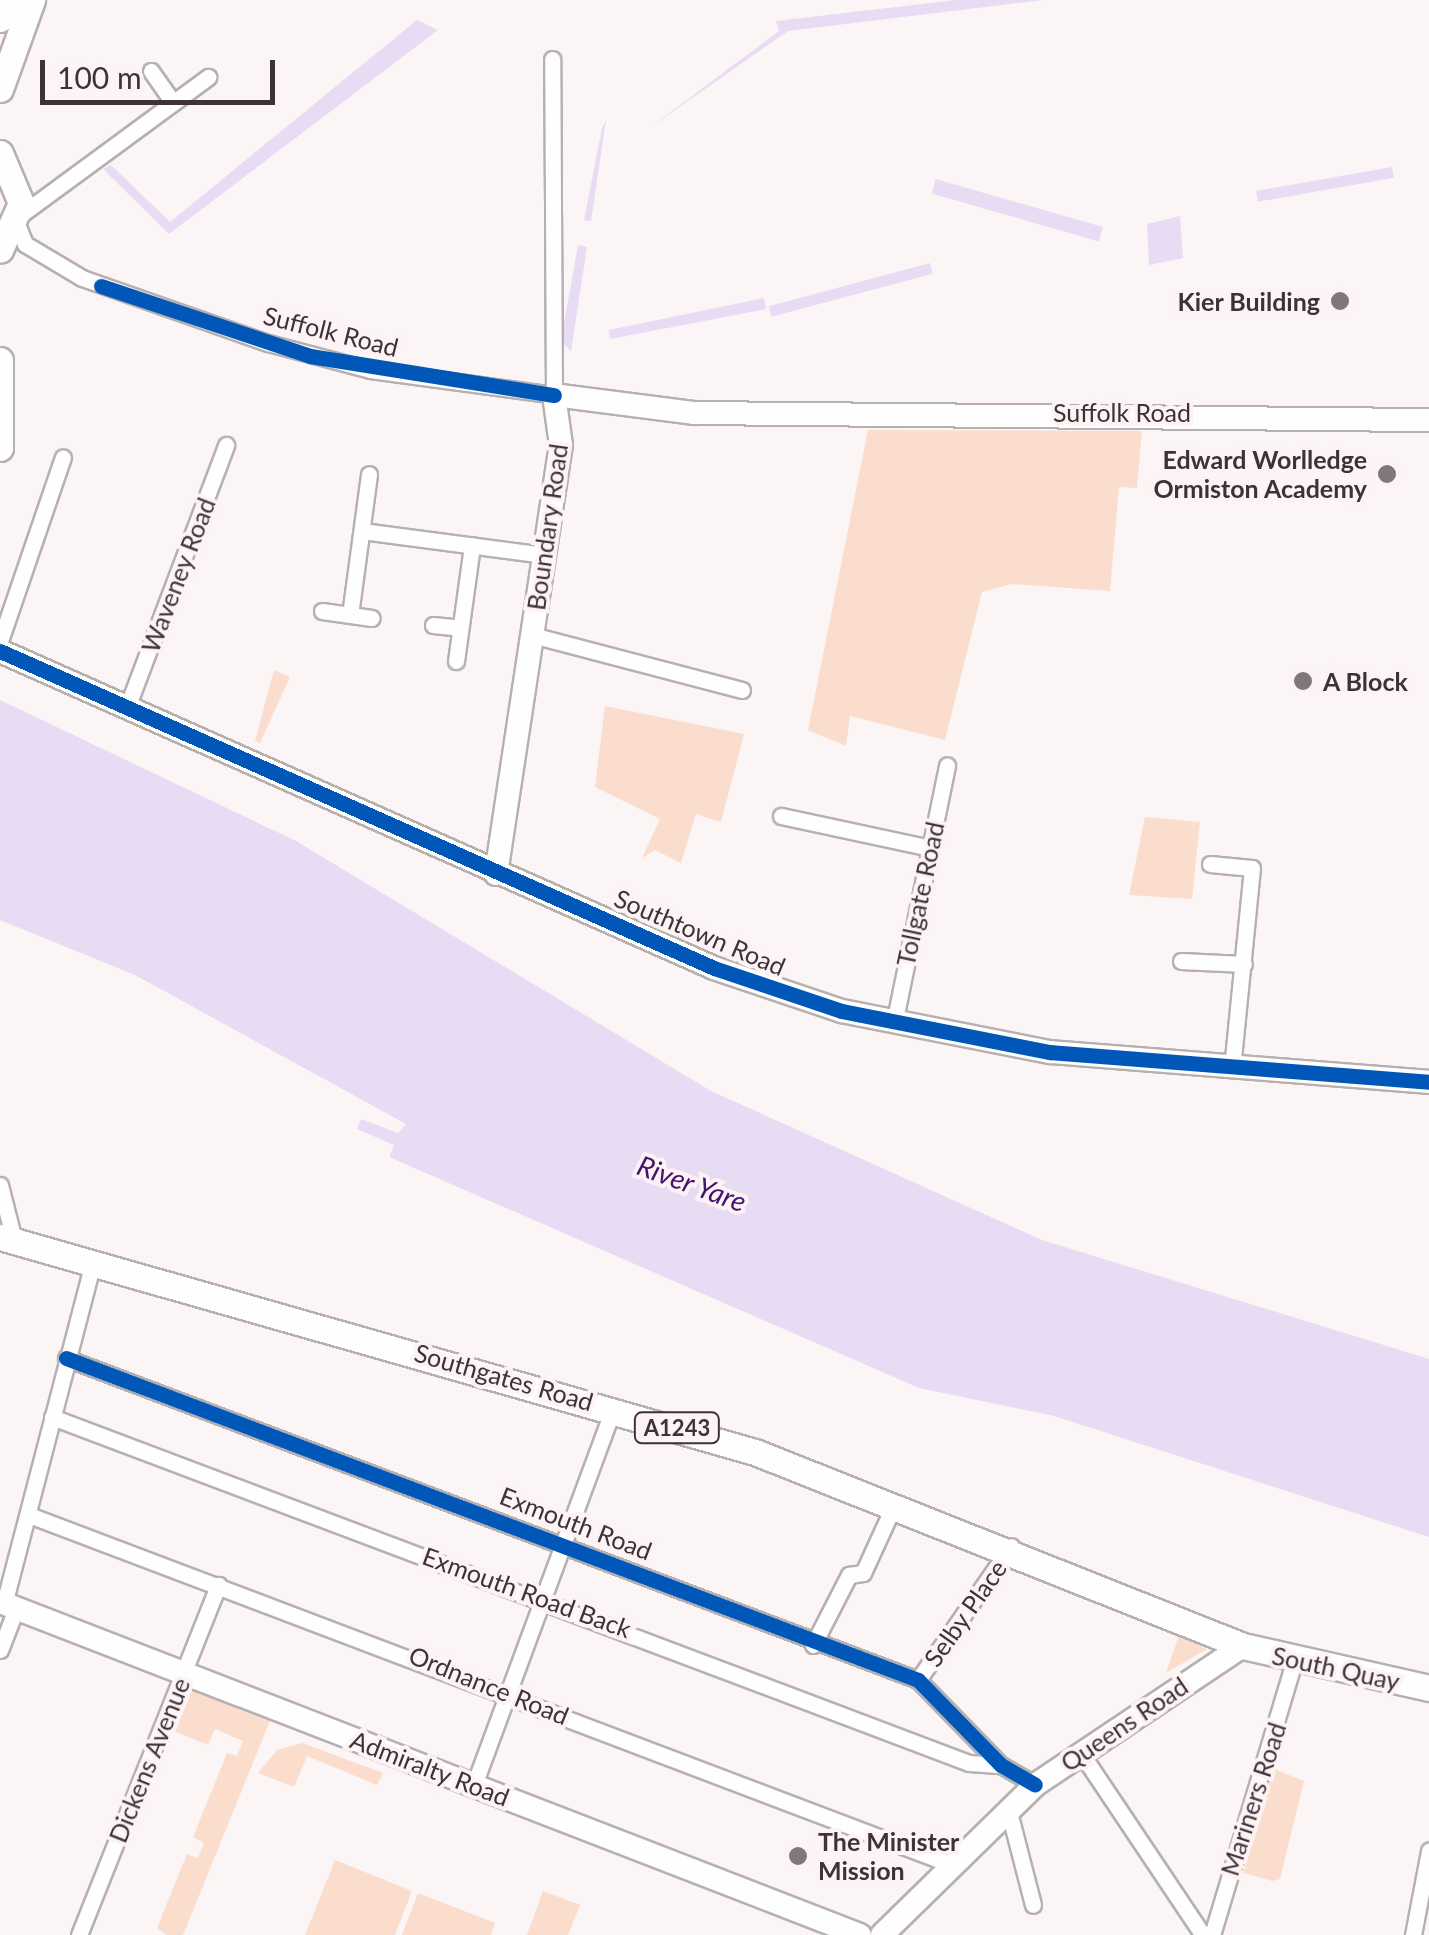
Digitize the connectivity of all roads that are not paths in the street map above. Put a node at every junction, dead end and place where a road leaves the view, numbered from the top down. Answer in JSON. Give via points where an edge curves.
{"nodes":[{"id":1,"x":6,"y":0,"type":"edge"},
{"id":2,"x":32,"y":0,"type":"edge"},
{"id":3,"x":0,"y":19,"type":"edge"},
{"id":4,"x":552,"y":59,"type":"dead end"},
{"id":5,"x":151,"y":71,"type":"dead end"},
{"id":6,"x":208,"y":76,"type":"dead end"},
{"id":7,"x":0,"y":89,"type":"edge"},
{"id":8,"x":173,"y":102,"type":"junction"},
{"id":9,"x":0,"y":153,"type":"edge"},
{"id":10,"x":17,"y":178,"type":"junction"},
{"id":11,"x":57,"y":187,"type":"junction"},
{"id":12,"x":18,"y":220,"type":"junction"},
{"id":13,"x":0,"y":250,"type":"edge"},
{"id":14,"x":0,"y":360,"type":"edge"},
{"id":15,"x":554,"y":396,"type":"junction"},
{"id":16,"x":1429,"y":420,"type":"edge"},
{"id":17,"x":226,"y":445,"type":"dead end"},
{"id":18,"x":0,"y":448,"type":"edge"},
{"id":19,"x":62,"y":459,"type":"dead end"},
{"id":20,"x":369,"y":474,"type":"dead end"},
{"id":21,"x":362,"y":531,"type":"junction"},
{"id":22,"x":472,"y":545,"type":"junction"},
{"id":23,"x":544,"y":555,"type":"junction"},
{"id":24,"x":322,"y":611,"type":"dead end"},
{"id":25,"x":350,"y":615,"type":"junction"},
{"id":26,"x":372,"y":618,"type":"dead end"},
{"id":27,"x":432,"y":624,"type":"dead end"},
{"id":28,"x":460,"y":628,"type":"junction"},
{"id":29,"x":532,"y":635,"type":"junction"},
{"id":30,"x":0,"y":641,"type":"edge"},
{"id":31,"x":0,"y":650,"type":"edge"},
{"id":32,"x":456,"y":661,"type":"dead end"},
{"id":33,"x":742,"y":690,"type":"dead end"},
{"id":34,"x":128,"y":705,"type":"junction"},
{"id":35,"x":947,"y":765,"type":"dead end"},
{"id":36,"x":781,"y":816,"type":"dead end"},
{"id":37,"x":930,"y":848,"type":"junction"},
{"id":38,"x":1210,"y":864,"type":"dead end"},
{"id":39,"x":496,"y":874,"type":"junction"},
{"id":40,"x":1181,"y":961,"type":"dead end"},
{"id":41,"x":1244,"y":964,"type":"junction"},
{"id":42,"x":894,"y":1024,"type":"junction"},
{"id":43,"x":1232,"y":1069,"type":"junction"},
{"id":44,"x":1429,"y":1082,"type":"edge"},
{"id":45,"x":0,"y":1185,"type":"edge"},
{"id":46,"x":7,"y":1238,"type":"edge"},
{"id":47,"x":93,"y":1262,"type":"junction"},
{"id":48,"x":66,"y":1358,"type":"junction"},
{"id":49,"x":613,"y":1408,"type":"junction"},
{"id":50,"x":52,"y":1417,"type":"junction"},
{"id":51,"x":896,"y":1503,"type":"junction"},
{"id":52,"x":29,"y":1515,"type":"junction"},
{"id":53,"x":562,"y":1542,"type":"junction"},
{"id":54,"x":1011,"y":1546,"type":"junction"},
{"id":55,"x":218,"y":1585,"type":"junction"},
{"id":56,"x":540,"y":1598,"type":"junction"},
{"id":57,"x":6,"y":1605,"type":"edge"},
{"id":58,"x":813,"y":1645,"type":"junction"},
{"id":59,"x":1243,"y":1646,"type":"junction"},
{"id":60,"x":0,"y":1650,"type":"edge"},
{"id":61,"x":1294,"y":1662,"type":"junction"},
{"id":62,"x":184,"y":1674,"type":"junction"},
{"id":63,"x":918,"y":1680,"type":"junction"},
{"id":64,"x":1429,"y":1688,"type":"edge"},
{"id":65,"x":508,"y":1695,"type":"junction"},
{"id":66,"x":1081,"y":1753,"type":"junction"},
{"id":67,"x":1001,"y":1765,"type":"junction"},
{"id":68,"x":474,"y":1785,"type":"junction"},
{"id":69,"x":1035,"y":1785,"type":"junction"},
{"id":70,"x":1008,"y":1808,"type":"junction"},
{"id":71,"x":1429,"y":1852,"type":"edge"},
{"id":72,"x":948,"y":1863,"type":"junction"},
{"id":73,"x":1032,"y":1905,"type":"dead end"},
{"id":74,"x":78,"y":1935,"type":"edge"},
{"id":75,"x":860,"y":1935,"type":"edge"},
{"id":76,"x":882,"y":1935,"type":"edge"},
{"id":77,"x":1203,"y":1935,"type":"edge"},
{"id":78,"x":1212,"y":1935,"type":"edge"},
{"id":79,"x":1413,"y":1935,"type":"edge"}],
"edges":[{"from":1,"to":3,"type":"main road"},
{"from":2,"to":7,"type":"main road"},
{"from":4,"to":15,"type":"street","name":"Boundary Road"},
{"from":5,"to":8,"type":"street"},
{"from":6,"to":8,"type":"street"},
{"from":8,"to":11,"type":"street"},
{"from":9,"to":10,"type":"main road"},
{"from":10,"to":11,"type":"street"},
{"from":10,"to":12,"type":"main road"},
{"from":11,"to":12,"type":"street"},
{"from":12,"to":13,"type":"main road"},
{"from":12,"to":15,"type":"street","name":"Suffolk Road","via":[[24,244],[102,286],[324,360]]},
{"from":14,"to":18,"type":"main road"},
{"from":15,"to":16,"type":"street","name":"Suffolk Road","via":[[694,412]]},
{"from":15,"to":23,"type":"street","name":"Boundary Road","via":[[561,444]]},
{"from":17,"to":34,"type":"street","name":"Waveney Road"},
{"from":19,"to":30,"type":"street"},
{"from":20,"to":21,"type":"street"},
{"from":21,"to":22,"type":"street"},
{"from":21,"to":25,"type":"street"},
{"from":22,"to":23,"type":"street"},
{"from":22,"to":28,"type":"street"},
{"from":23,"to":29,"type":"street","name":"Boundary Road"},
{"from":24,"to":25,"type":"street"},
{"from":25,"to":26,"type":"street"},
{"from":27,"to":28,"type":"street"},
{"from":28,"to":32,"type":"street"},
{"from":29,"to":33,"type":"street"},
{"from":29,"to":39,"type":"street","name":"Boundary Road"},
{"from":31,"to":34,"type":"street","name":"Southtown Road"},
{"from":34,"to":39,"type":"street","name":"Southtown Road"},
{"from":35,"to":37,"type":"street","name":"Tollgate Road"},
{"from":36,"to":37,"type":"street"},
{"from":37,"to":42,"type":"street","name":"Tollgate Road"},
{"from":38,"to":41,"type":"street","via":[[1252,868]]},
{"from":39,"to":42,"type":"street","name":"Southtown Road","via":[[714,968]]},
{"from":40,"to":41,"type":"street"},
{"from":41,"to":43,"type":"street"},
{"from":42,"to":43,"type":"street","name":"Southtown Road","via":[[1050,1052]]},
{"from":43,"to":44,"type":"street","name":"Southtown Road"},
{"from":45,"to":46,"type":"street"},
{"from":46,"to":47,"type":"main road","number":"A1243"},
{"from":47,"to":48,"type":"street"},
{"from":47,"to":49,"type":"main road","name":"Southgates Road","number":"A1243"},
{"from":48,"to":50,"type":"street"},
{"from":48,"to":53,"type":"street","name":"Exmouth Road"},
{"from":49,"to":51,"type":"main road","name":"Southgates Road","number":"A1243"},
{"from":49,"to":53,"type":"street"},
{"from":50,"to":52,"type":"street"},
{"from":50,"to":56,"type":"street","name":"Exmouth Road Back"},
{"from":51,"to":54,"type":"main road","name":"Southgates Road","number":"A1243"},
{"from":51,"to":58,"type":"street","via":[[864,1573],[849,1575]]},
{"from":52,"to":55,"type":"street","name":"Ordnance Road"},
{"from":52,"to":57,"type":"street"},
{"from":53,"to":56,"type":"street"},
{"from":53,"to":58,"type":"street","name":"Exmouth Road"},
{"from":54,"to":59,"type":"main road","name":"Southgates Road","number":"A1243"},
{"from":54,"to":63,"type":"street","name":"Selby Place"},
{"from":55,"to":62,"type":"street","name":"Dickens Avenue"},
{"from":55,"to":65,"type":"street","name":"Ordnance Road"},
{"from":56,"to":65,"type":"street"},
{"from":56,"to":67,"type":"street","name":"Exmouth Road Back","via":[[969,1763]]},
{"from":57,"to":60,"type":"street"},
{"from":57,"to":62,"type":"street","name":"Admiralty Road"},
{"from":58,"to":63,"type":"street","name":"Exmouth Road"},
{"from":59,"to":61,"type":"main road","name":"South Quay","number":"A1243"},
{"from":59,"to":66,"type":"street","name":"Queens Road"},
{"from":61,"to":64,"type":"main road","name":"South Quay","number":"A1243"},
{"from":61,"to":78,"type":"street","name":"Mariners Road"},
{"from":62,"to":68,"type":"street","name":"Admiralty Road"},
{"from":62,"to":74,"type":"street","name":"Dickens Avenue"},
{"from":63,"to":67,"type":"street","name":"Exmouth Road"},
{"from":65,"to":68,"type":"street"},
{"from":65,"to":72,"type":"street","name":"Ordnance Road"},
{"from":66,"to":69,"type":"street","name":"Queens Road"},
{"from":66,"to":77,"type":"street"},
{"from":67,"to":69,"type":"street","name":"Exmouth Road"},
{"from":68,"to":75,"type":"street","name":"Admiralty Road"},
{"from":69,"to":70,"type":"street","name":"Queens Road"},
{"from":70,"to":72,"type":"street","name":"Queens Road"},
{"from":70,"to":73,"type":"street"},
{"from":71,"to":79,"type":"street"},
{"from":72,"to":76,"type":"street","name":"Queens Road"}]}
